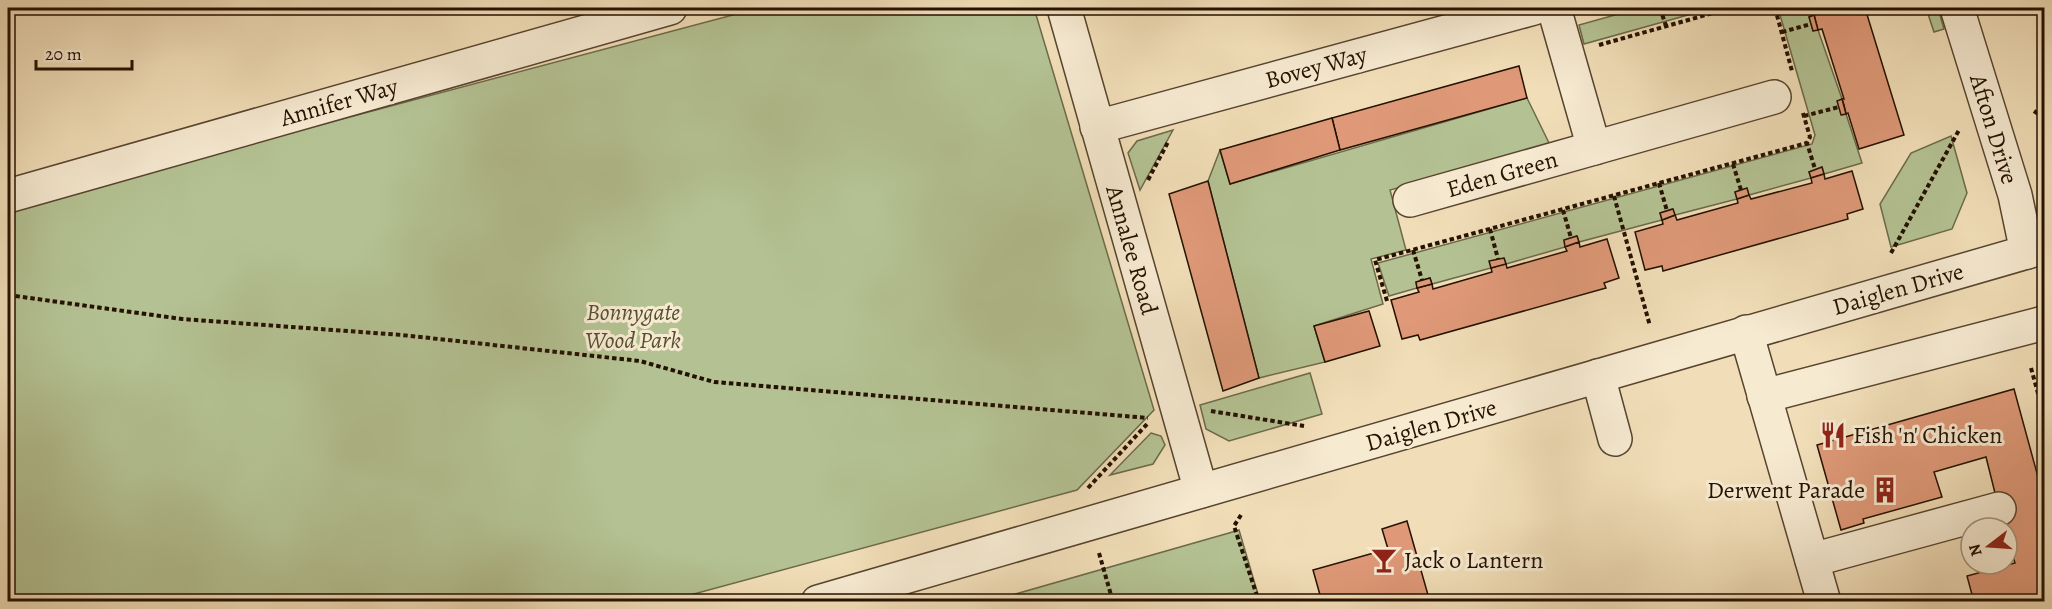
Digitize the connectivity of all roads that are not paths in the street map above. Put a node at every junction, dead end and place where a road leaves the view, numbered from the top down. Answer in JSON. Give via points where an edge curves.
{"nodes":[{"id":1,"x":670,"y":8,"type":"edge"},
{"id":2,"x":1064,"y":8,"type":"edge"},
{"id":3,"x":1534,"y":8,"type":"edge"},
{"id":4,"x":1554,"y":8,"type":"edge"},
{"id":5,"x":1957,"y":8,"type":"edge"},
{"id":6,"x":1789,"y":92,"type":"road end"},
{"id":7,"x":1097,"y":127,"type":"junction"},
{"id":8,"x":1594,"y":148,"type":"junction"},
{"id":9,"x":8,"y":196,"type":"edge"},
{"id":10,"x":1410,"y":200,"type":"dead end"},
{"id":11,"x":2036,"y":249,"type":"edge"},
{"id":12,"x":2044,"y":323,"type":"edge"},
{"id":13,"x":1746,"y":332,"type":"junction"},
{"id":14,"x":1598,"y":376,"type":"junction"},
{"id":15,"x":1764,"y":396,"type":"junction"},
{"id":16,"x":1615,"y":439,"type":"dead end"},
{"id":17,"x":1202,"y":491,"type":"junction"},
{"id":18,"x":1999,"y":509,"type":"dead end"},
{"id":19,"x":1812,"y":560,"type":"junction"},
{"id":20,"x":818,"y":602,"type":"edge"},
{"id":21,"x":1824,"y":602,"type":"edge"}],
"edges":[{"from":1,"to":9,"type":"street","name":"Annifer Way"},
{"from":2,"to":7,"type":"street","name":"Annalee Road"},
{"from":3,"to":7,"type":"street","name":"Bovey Way"},
{"from":4,"to":8,"type":"street"},
{"from":5,"to":11,"type":"street","name":"Afton Drive","via":[[2015,195]]},
{"from":6,"to":8,"type":"street","name":"Eden Green"},
{"from":7,"to":17,"type":"street","name":"Annalee Road"},
{"from":8,"to":10,"type":"street","name":"Eden Green"},
{"from":11,"to":13,"type":"street","name":"Daiglen Drive"},
{"from":12,"to":15,"type":"street"},
{"from":13,"to":14,"type":"street","name":"Daiglen Drive"},
{"from":13,"to":15,"type":"street"},
{"from":14,"to":16,"type":"street"},
{"from":14,"to":17,"type":"street","name":"Daiglen Drive"},
{"from":15,"to":19,"type":"street"},
{"from":17,"to":20,"type":"street","name":"Daiglen Drive"},
{"from":18,"to":19,"type":"street"},
{"from":19,"to":21,"type":"street"}]}
